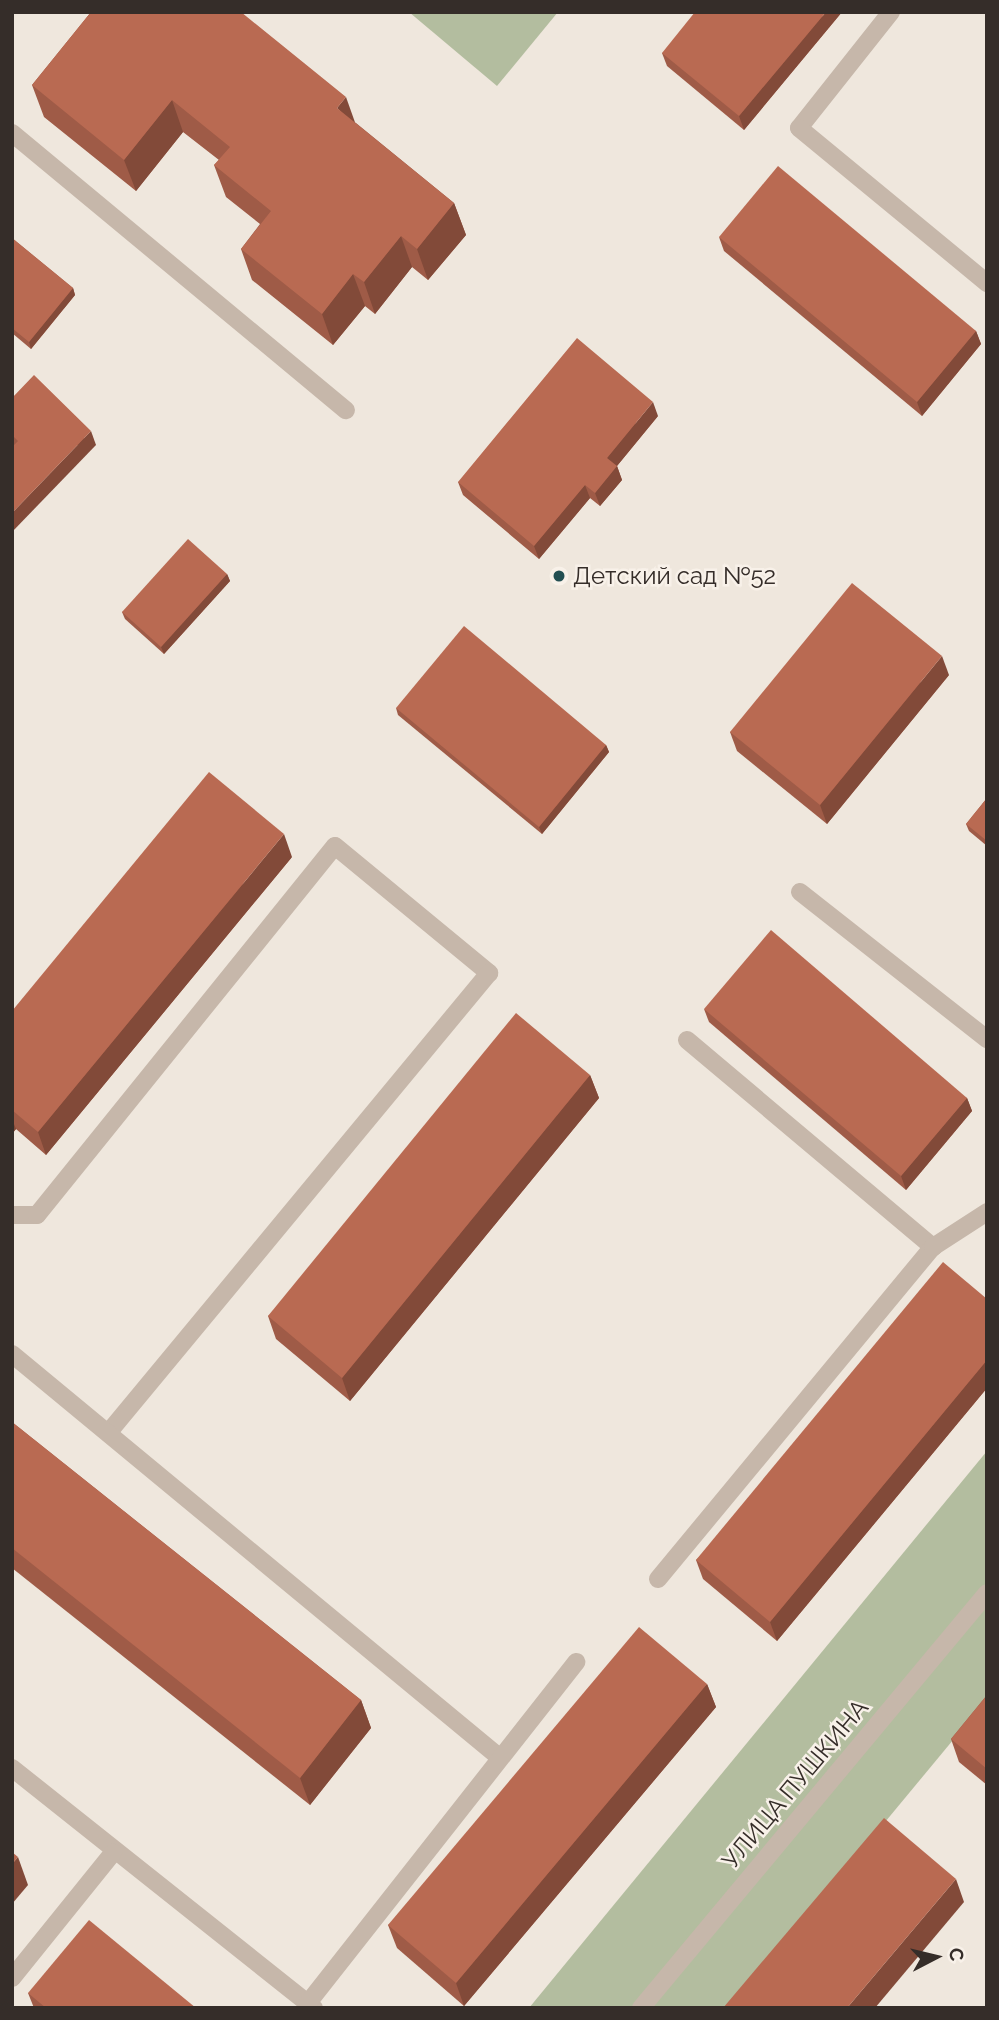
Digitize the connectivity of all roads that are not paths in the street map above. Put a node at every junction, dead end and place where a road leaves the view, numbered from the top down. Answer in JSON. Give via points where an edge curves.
{"nodes":[{"id":1,"x":891,"y":12,"type":"edge"},
{"id":2,"x":12,"y":133,"type":"edge"},
{"id":3,"x":987,"y":283,"type":"edge"},
{"id":4,"x":346,"y":410,"type":"dead end"},
{"id":5,"x":800,"y":892,"type":"dead end"},
{"id":6,"x":987,"y":1039,"type":"edge"},
{"id":7,"x":687,"y":1040,"type":"dead end"},
{"id":8,"x":987,"y":1212,"type":"edge"},
{"id":9,"x":12,"y":1215,"type":"edge"},
{"id":10,"x":933,"y":1247,"type":"junction"},
{"id":11,"x":12,"y":1354,"type":"edge"},
{"id":12,"x":109,"y":1432,"type":"junction"},
{"id":13,"x":658,"y":1579,"type":"dead end"},
{"id":14,"x":987,"y":1592,"type":"edge"},
{"id":15,"x":576,"y":1662,"type":"dead end"},
{"id":16,"x":498,"y":1756,"type":"junction"},
{"id":17,"x":12,"y":1768,"type":"edge"},
{"id":18,"x":113,"y":1853,"type":"junction"},
{"id":19,"x":12,"y":1978,"type":"edge"},
{"id":20,"x":311,"y":2006,"type":"edge"},
{"id":21,"x":641,"y":2008,"type":"edge"}],
"edges":[{"from":1,"to":3,"type":"street","via":[[799,128]]},
{"from":2,"to":4,"type":"street"},
{"from":5,"to":6,"type":"street"},
{"from":7,"to":10,"type":"street"},
{"from":8,"to":10,"type":"street"},
{"from":9,"to":12,"type":"street","via":[[37,1214],[335,846],[488,973]]},
{"from":10,"to":13,"type":"street"},
{"from":11,"to":12,"type":"street"},
{"from":12,"to":16,"type":"street"},
{"from":14,"to":21,"type":"street","name":"УЛИЦА ПУШКИНА"},
{"from":15,"to":16,"type":"street"},
{"from":16,"to":20,"type":"street"},
{"from":17,"to":18,"type":"street"},
{"from":18,"to":19,"type":"street"},
{"from":18,"to":20,"type":"street"}]}
